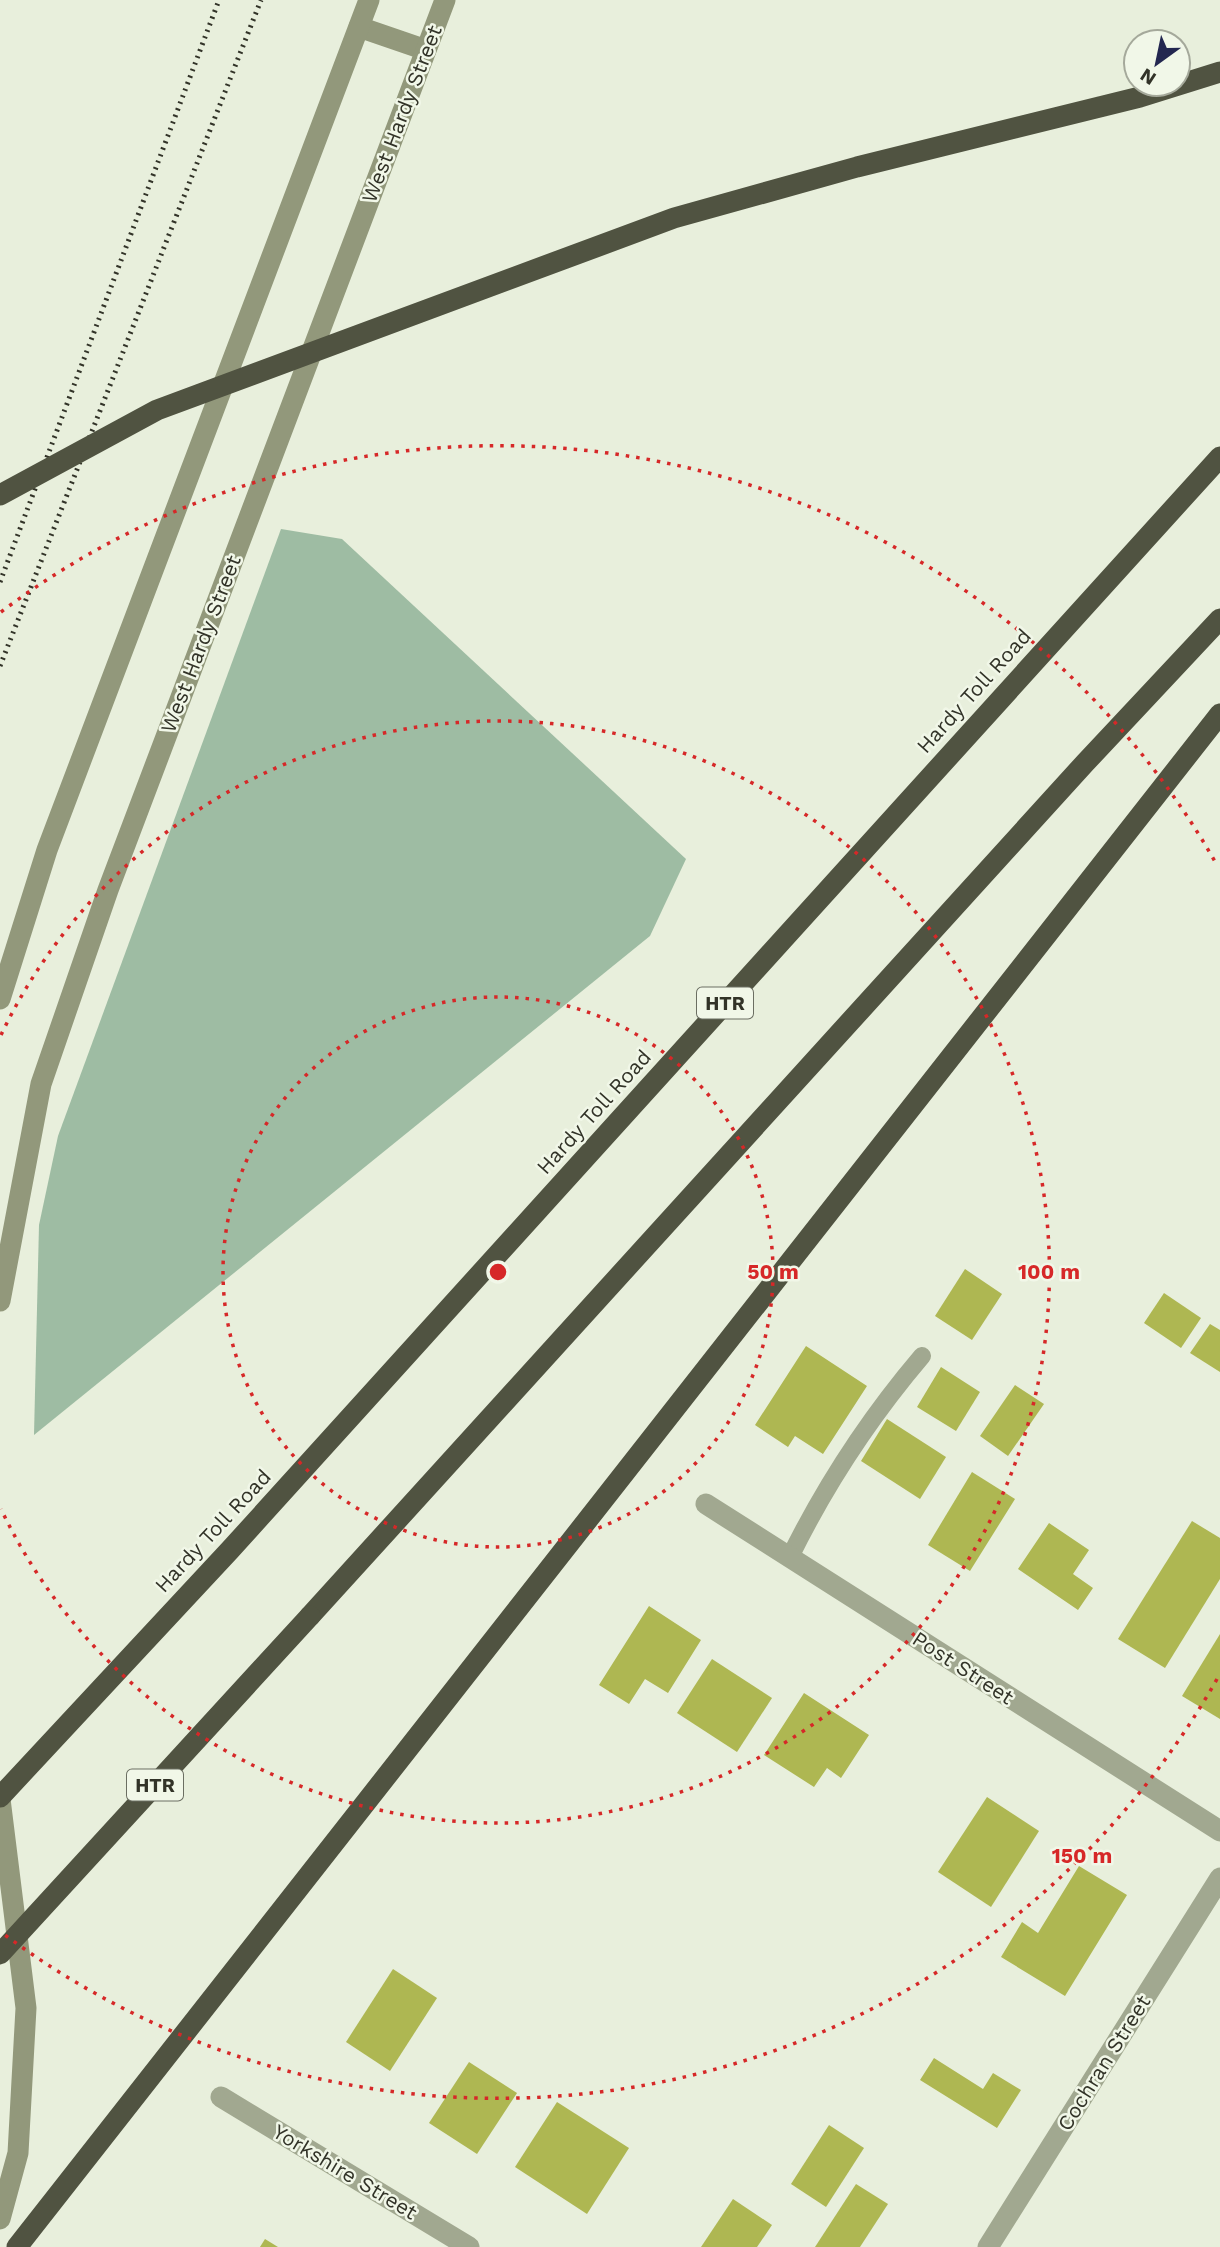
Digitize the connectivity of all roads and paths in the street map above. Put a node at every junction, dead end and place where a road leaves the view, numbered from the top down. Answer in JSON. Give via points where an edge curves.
{"nodes":[{"id":1,"x":369,"y":0,"type":"edge"},
{"id":2,"x":445,"y":0,"type":"edge"},
{"id":3,"x":359,"y":27,"type":"junction"},
{"id":4,"x":426,"y":50,"type":"junction"},
{"id":5,"x":1220,"y":72,"type":"edge"},
{"id":6,"x":1220,"y":457,"type":"edge"},
{"id":7,"x":0,"y":495,"type":"edge"},
{"id":8,"x":1220,"y":619,"type":"edge"},
{"id":9,"x":1220,"y":714,"type":"edge"},
{"id":10,"x":0,"y":999,"type":"edge"},
{"id":11,"x":0,"y":1301,"type":"edge"},
{"id":12,"x":922,"y":1356,"type":"dead end"},
{"id":13,"x":706,"y":1504,"type":"dead end"},
{"id":14,"x":790,"y":1557,"type":"junction"},
{"id":15,"x":0,"y":1798,"type":"edge"},
{"id":16,"x":1220,"y":1831,"type":"edge"},
{"id":17,"x":1220,"y":1878,"type":"edge"},
{"id":18,"x":0,"y":1954,"type":"edge"},
{"id":19,"x":220,"y":2097,"type":"dead end"},
{"id":20,"x":0,"y":2219,"type":"edge"},
{"id":21,"x":17,"y":2247,"type":"edge"},
{"id":22,"x":469,"y":2247,"type":"edge"},
{"id":23,"x":988,"y":2247,"type":"edge"}],
"edges":[{"from":1,"to":3,"type":"main road"},
{"from":2,"to":4,"type":"main road","name":"West Hardy Street"},
{"from":3,"to":4,"type":"main road"},
{"from":3,"to":10,"type":"main road","via":[[47,850]]},
{"from":4,"to":11,"type":"main road","name":"West Hardy Street","via":[[108,890],[41,1084]]},
{"from":5,"to":7,"type":"highway","bridge":true,"via":[[674,218],[157,410]]},
{"from":6,"to":15,"type":"highway","name":"Hardy Toll Road","number":"HTR"},
{"from":8,"to":18,"type":"highway","number":"HTR","bridge":true},
{"from":9,"to":21,"type":"highway"},
{"from":12,"to":14,"type":"lane","via":[[886,1398]]},
{"from":13,"to":14,"type":"street","name":"Post Street"},
{"from":14,"to":16,"type":"street","name":"Post Street"},
{"from":15,"to":20,"type":"main road","via":[[26,2008],[19,2153]]},
{"from":17,"to":23,"type":"street","name":"Cochran Street"},
{"from":19,"to":22,"type":"street","name":"Yorkshire Street"}]}
